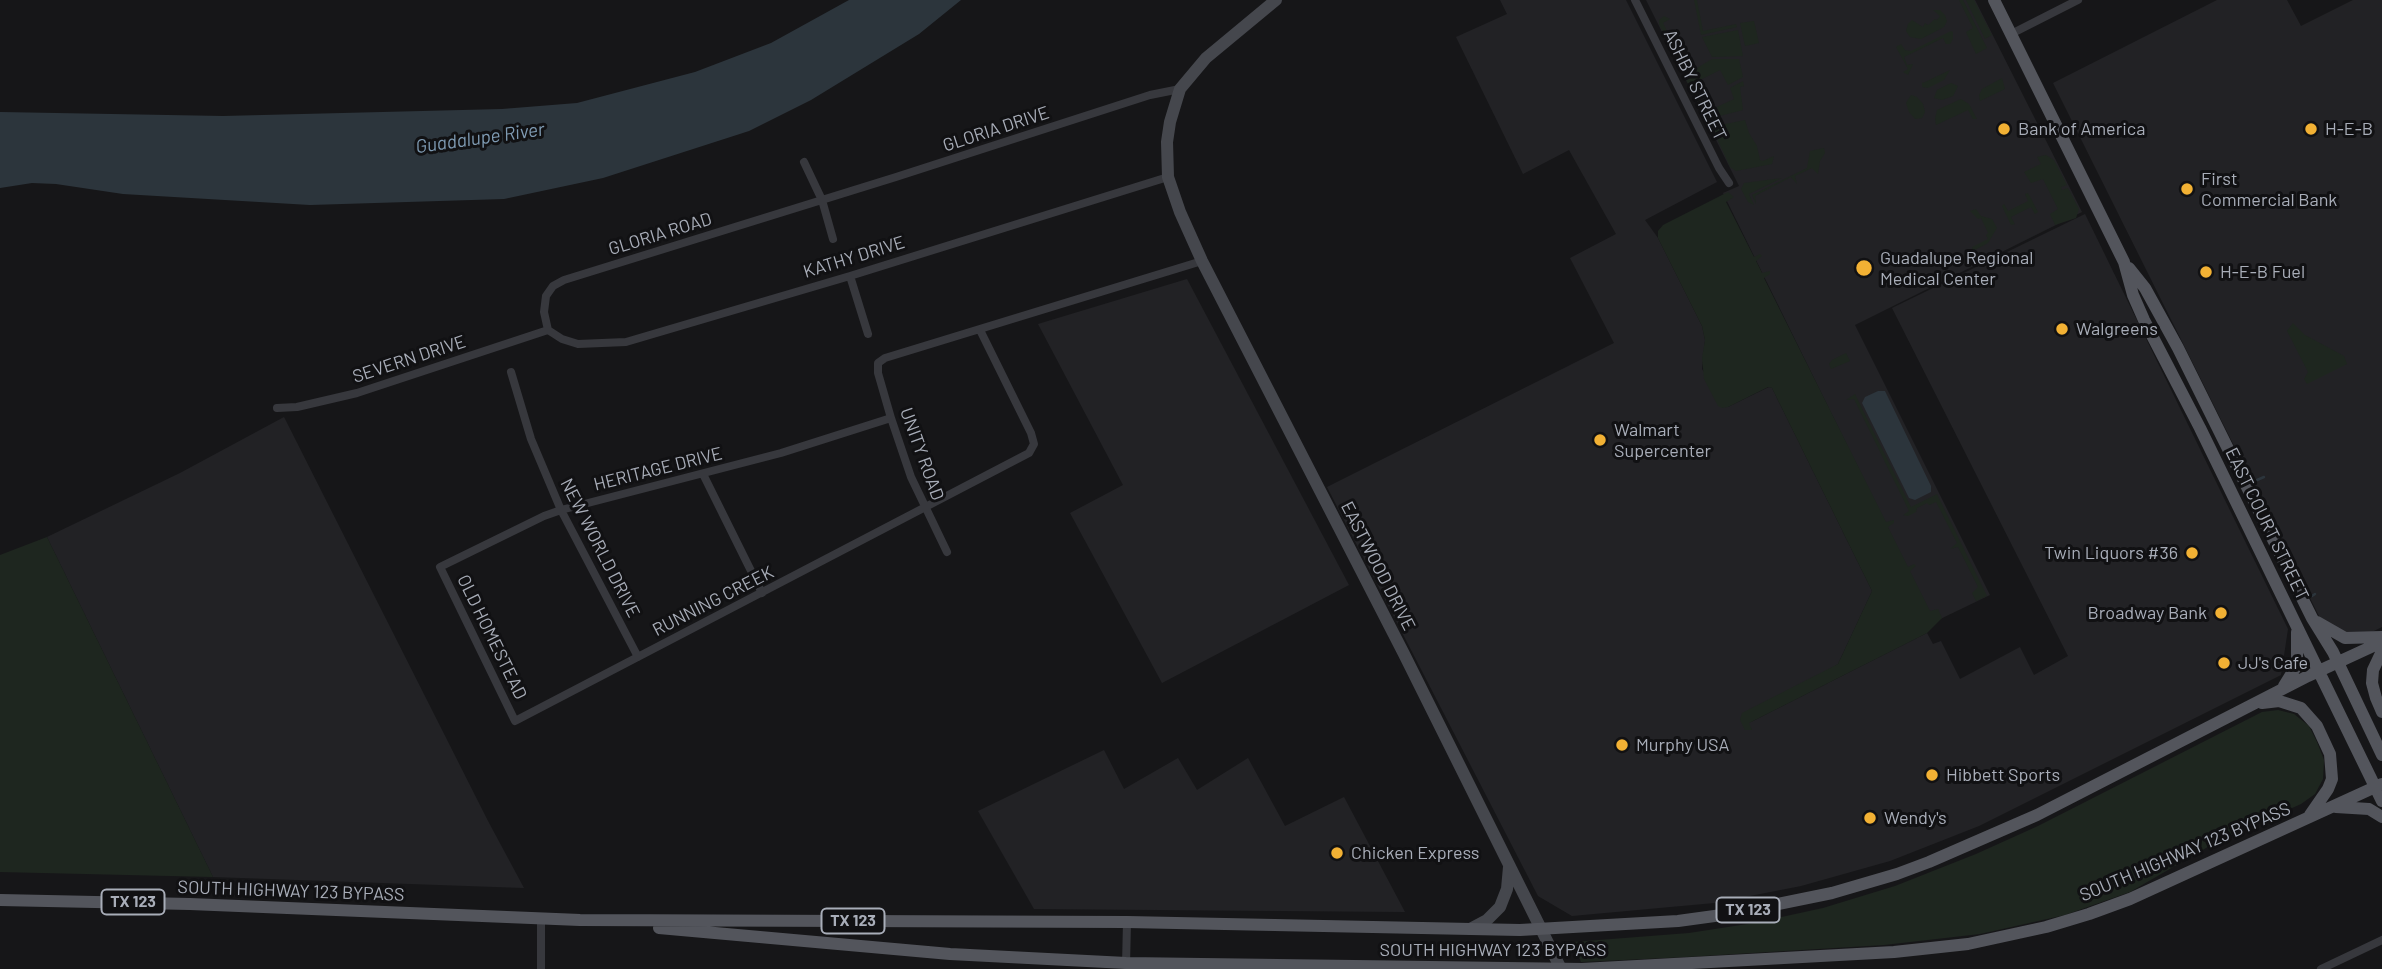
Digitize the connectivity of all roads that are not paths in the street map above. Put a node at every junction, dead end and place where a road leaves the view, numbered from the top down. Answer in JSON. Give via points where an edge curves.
{"nodes":[{"id":1,"x":1276,"y":0,"type":"edge"},
{"id":2,"x":1635,"y":0,"type":"edge"},
{"id":3,"x":1994,"y":0,"type":"edge"},
{"id":4,"x":2078,"y":0,"type":"edge"},
{"id":5,"x":2011,"y":34,"type":"junction"},
{"id":6,"x":1180,"y":89,"type":"junction"},
{"id":7,"x":804,"y":162,"type":"dead end"},
{"id":8,"x":1168,"y":177,"type":"junction"},
{"id":9,"x":1729,"y":183,"type":"dead end"},
{"id":10,"x":821,"y":200,"type":"junction"},
{"id":11,"x":834,"y":239,"type":"dead end"},
{"id":12,"x":1202,"y":261,"type":"junction"},
{"id":13,"x":2124,"y":262,"type":"junction"},
{"id":14,"x":850,"y":276,"type":"junction"},
{"id":15,"x":548,"y":330,"type":"junction"},
{"id":16,"x":980,"y":330,"type":"junction"},
{"id":17,"x":868,"y":334,"type":"dead end"},
{"id":18,"x":512,"y":372,"type":"dead end"},
{"id":19,"x":277,"y":408,"type":"dead end"},
{"id":20,"x":891,"y":418,"type":"junction"},
{"id":21,"x":703,"y":474,"type":"junction"},
{"id":22,"x":924,"y":508,"type":"junction"},
{"id":23,"x":561,"y":510,"type":"junction"},
{"id":24,"x":947,"y":552,"type":"dead end"},
{"id":25,"x":440,"y":567,"type":"joint"},
{"id":26,"x":762,"y":593,"type":"junction"},
{"id":27,"x":2312,"y":618,"type":"junction"},
{"id":28,"x":2297,"y":625,"type":"junction"},
{"id":29,"x":2382,"y":639,"type":"edge"},
{"id":30,"x":2382,"y":651,"type":"edge"},
{"id":31,"x":638,"y":657,"type":"junction"},
{"id":32,"x":2338,"y":663,"type":"junction"},
{"id":33,"x":2319,"y":671,"type":"junction"},
{"id":34,"x":2280,"y":690,"type":"junction"},
{"id":35,"x":2255,"y":705,"type":"junction"},
{"id":36,"x":2382,"y":712,"type":"edge"},
{"id":37,"x":515,"y":721,"type":"joint"},
{"id":38,"x":2382,"y":755,"type":"edge"},
{"id":39,"x":2379,"y":786,"type":"edge"},
{"id":40,"x":2382,"y":801,"type":"edge"},
{"id":41,"x":2329,"y":807,"type":"junction"},
{"id":42,"x":2382,"y":817,"type":"edge"},
{"id":43,"x":2307,"y":818,"type":"junction"},
{"id":44,"x":1509,"y":863,"type":"junction"},
{"id":45,"x":0,"y":900,"type":"edge"},
{"id":46,"x":541,"y":918,"type":"junction"},
{"id":47,"x":580,"y":920,"type":"junction"},
{"id":48,"x":1126,"y":922,"type":"junction"},
{"id":49,"x":1468,"y":929,"type":"junction"},
{"id":50,"x":1542,"y":929,"type":"junction"},
{"id":51,"x":2382,"y":940,"type":"edge"},
{"id":52,"x":1126,"y":966,"type":"edge"},
{"id":53,"x":1628,"y":968,"type":"edge"},
{"id":54,"x":541,"y":969,"type":"edge"},
{"id":55,"x":1561,"y":969,"type":"edge"},
{"id":56,"x":2321,"y":969,"type":"edge"}],
"edges":[{"from":1,"to":6,"type":"main road","via":[[1206,58]]},
{"from":2,"to":9,"type":"street","name":"ASHBY STREET"},
{"from":3,"to":5,"type":"main road","name":"EAST COURT STREET"},
{"from":4,"to":5,"type":"street"},
{"from":5,"to":13,"type":"main road","name":"EAST COURT STREET"},
{"from":6,"to":8,"type":"main road","name":"EASTWOOD DRIVE","via":[[1168,132]]},
{"from":6,"to":10,"type":"street","name":"GLORIA DRIVE"},
{"from":7,"to":10,"type":"street"},
{"from":8,"to":12,"type":"main road","name":"EASTWOOD DRIVE"},
{"from":8,"to":14,"type":"street","name":"KATHY DRIVE"},
{"from":10,"to":11,"type":"street"},
{"from":10,"to":15,"type":"street","name":"GLORIA ROAD","via":[[564,280],[546,296]]},
{"from":12,"to":16,"type":"street"},
{"from":12,"to":44,"type":"main road","name":"EASTWOOD DRIVE"},
{"from":13,"to":27,"type":"main road","name":"EAST COURT STREET","via":[[2166,324]]},
{"from":13,"to":28,"type":"main road","name":"EAST COURT STREET","via":[[2144,320]]},
{"from":14,"to":15,"type":"street","name":"KATHY DRIVE","via":[[626,342],[578,344]]},
{"from":14,"to":17,"type":"street"},
{"from":15,"to":19,"type":"street","name":"SEVERN DRIVE","via":[[357,393]]},
{"from":16,"to":20,"type":"street","name":"UNITY ROAD","via":[[878,363]]},
{"from":16,"to":22,"type":"street","name":"RUNNING CREEK","via":[[1034,444],[1014,462]]},
{"from":18,"to":23,"type":"street","name":"NEW WORLD DRIVE","via":[[531,439]]},
{"from":20,"to":21,"type":"street","name":"HERITAGE DRIVE"},
{"from":20,"to":22,"type":"street","name":"UNITY ROAD"},
{"from":21,"to":23,"type":"street","name":"HERITAGE DRIVE"},
{"from":21,"to":26,"type":"street"},
{"from":22,"to":24,"type":"street","name":"UNITY ROAD"},
{"from":22,"to":26,"type":"street","name":"RUNNING CREEK"},
{"from":23,"to":25,"type":"street","name":"HERITAGE DRIVE"},
{"from":23,"to":31,"type":"street","name":"NEW WORLD DRIVE"},
{"from":25,"to":37,"type":"street","name":"OLD HOMESTEAD"},
{"from":26,"to":31,"type":"street","name":"RUNNING CREEK"},
{"from":27,"to":29,"type":"main road","via":[[2345,638]]},
{"from":27,"to":32,"type":"main road","name":"EAST COURT STREET"},
{"from":28,"to":33,"type":"main road","name":"EAST COURT STREET"},
{"from":28,"to":34,"type":"main road","via":[[2297,665]]},
{"from":29,"to":32,"type":"main road","number":"TX 123"},
{"from":30,"to":36,"type":"main road","via":[[2372,682]]},
{"from":31,"to":37,"type":"street","name":"RUNNING CREEK"},
{"from":32,"to":33,"type":"main road","number":"TX 123"},
{"from":32,"to":38,"type":"main road","name":"EAST COURT STREET"},
{"from":33,"to":34,"type":"main road","name":"SOUTH HIGHWAY 123 BYPASS","number":"TX 123"},
{"from":33,"to":39,"type":"main road","name":"EAST COURT STREET"},
{"from":34,"to":35,"type":"main road","name":"SOUTH HIGHWAY 123 BYPASS","number":"TX 123"},
{"from":35,"to":43,"type":"main road","via":[[2279,701],[2301,708],[2317,726],[2330,754],[2332,779]]},
{"from":35,"to":50,"type":"main road","name":"SOUTH HIGHWAY 123 BYPASS","number":"TX 123","via":[[2037,815],[1885,878],[1729,914]]},
{"from":39,"to":40,"type":"main road","name":"EAST COURT STREET"},
{"from":39,"to":41,"type":"main road","name":"SOUTH HIGHWAY 123 BYPASS","number":"TX 123"},
{"from":41,"to":42,"type":"main road","via":[[2369,809]]},
{"from":41,"to":43,"type":"main road","name":"SOUTH HIGHWAY 123 BYPASS","number":"TX 123"},
{"from":43,"to":53,"type":"main road","name":"SOUTH HIGHWAY 123 BYPASS","number":"TX 123","via":[[2130,899],[2009,935],[1894,952]]},
{"from":44,"to":49,"type":"main road","via":[[1500,907]]},
{"from":44,"to":50,"type":"main road","name":"EASTWOOD DRIVE"},
{"from":45,"to":46,"type":"main road","name":"SOUTH HIGHWAY 123 BYPASS","number":"TX 123"},
{"from":46,"to":47,"type":"main road","name":"SOUTH HIGHWAY 123 BYPASS","number":"TX 123"},
{"from":46,"to":54,"type":"street"},
{"from":47,"to":48,"type":"main road","name":"SOUTH HIGHWAY 123 BYPASS","number":"TX 123"},
{"from":47,"to":52,"type":"main road","name":"SOUTH HIGHWAY 123 BYPASS","number":"TX 123"},
{"from":48,"to":49,"type":"main road","name":"SOUTH HIGHWAY 123 BYPASS","number":"TX 123"},
{"from":48,"to":52,"type":"street"},
{"from":49,"to":50,"type":"main road","name":"SOUTH HIGHWAY 123 BYPASS","number":"TX 123"},
{"from":50,"to":55,"type":"main road","name":"EASTWOOD DRIVE"},
{"from":51,"to":56,"type":"street"},
{"from":52,"to":55,"type":"main road","name":"SOUTH HIGHWAY 123 BYPASS","number":"TX 123"},
{"from":53,"to":55,"type":"main road","name":"SOUTH HIGHWAY 123 BYPASS","number":"TX 123"}]}
